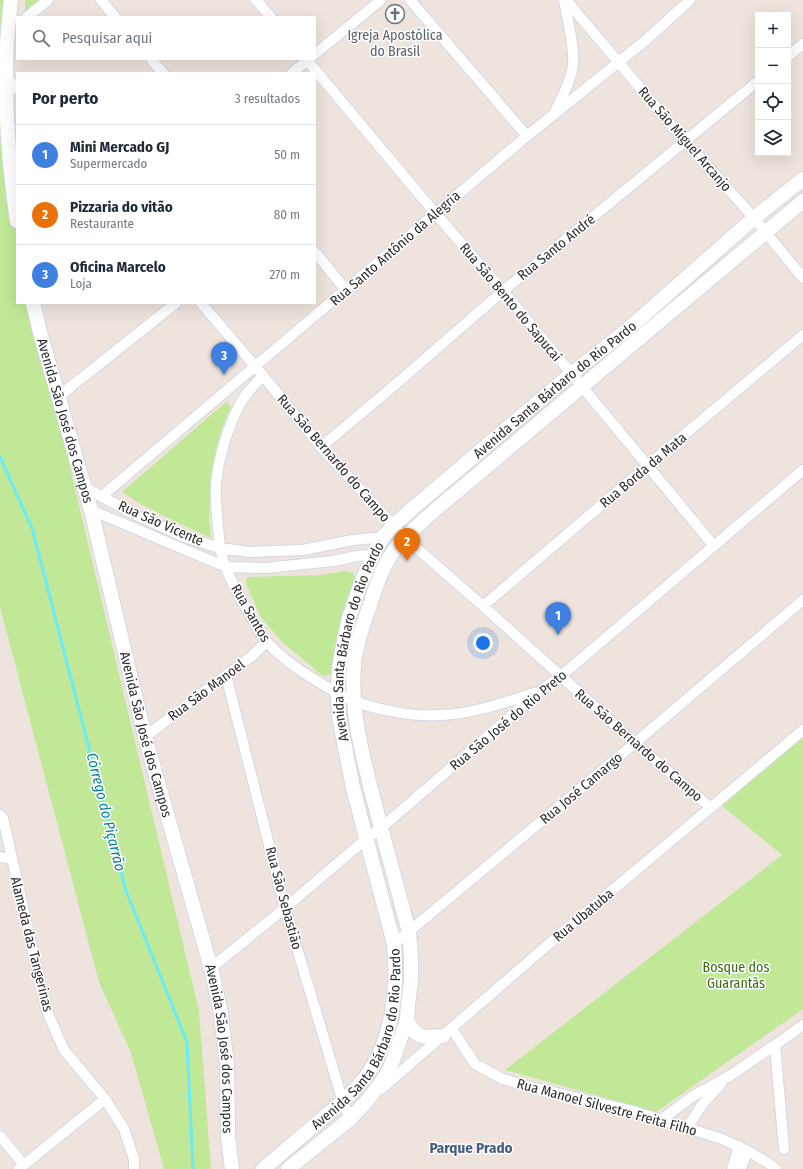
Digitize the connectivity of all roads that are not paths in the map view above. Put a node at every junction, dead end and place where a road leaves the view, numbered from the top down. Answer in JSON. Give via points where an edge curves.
{"nodes":[{"id":1,"x":10,"y":0,"type":"edge"},
{"id":2,"x":48,"y":0,"type":"edge"},
{"id":3,"x":101,"y":0,"type":"edge"},
{"id":4,"x":256,"y":0,"type":"edge"},
{"id":5,"x":381,"y":0,"type":"edge"},
{"id":6,"x":410,"y":0,"type":"edge"},
{"id":7,"x":565,"y":0,"type":"edge"},
{"id":8,"x":690,"y":0,"type":"edge"},
{"id":9,"x":28,"y":16,"type":"edge"},
{"id":10,"x":114,"y":16,"type":"edge"},
{"id":11,"x":270,"y":16,"type":"edge"},
{"id":12,"x":12,"y":29,"type":"edge"},
{"id":13,"x":803,"y":44,"type":"edge"},
{"id":14,"x":316,"y":52,"type":"edge"},
{"id":15,"x":791,"y":54,"type":"edge"},
{"id":16,"x":152,"y":60,"type":"edge"},
{"id":17,"x":307,"y":60,"type":"edge"},
{"id":18,"x":311,"y":60,"type":"edge"},
{"id":19,"x":619,"y":62,"type":"junction"},
{"id":20,"x":162,"y":72,"type":"edge"},
{"id":21,"x":293,"y":72,"type":"edge"},
{"id":22,"x":6,"y":77,"type":"junction"},
{"id":23,"x":755,"y":83,"type":"edge"},
{"id":24,"x":16,"y":88,"type":"edge"},
{"id":25,"x":553,"y":115,"type":"junction"},
{"id":26,"x":527,"y":136,"type":"junction"},
{"id":27,"x":685,"y":141,"type":"junction"},
{"id":28,"x":803,"y":179,"type":"edge"},
{"id":29,"x":803,"y":201,"type":"edge"},
{"id":30,"x":16,"y":213,"type":"edge"},
{"id":31,"x":435,"y":213,"type":"junction"},
{"id":32,"x":754,"y":218,"type":"junction"},
{"id":33,"x":766,"y":233,"type":"junction"},
{"id":34,"x":316,"y":253,"type":"edge"},
{"id":35,"x":803,"y":278,"type":"edge"},
{"id":36,"x":346,"y":290,"type":"junction"},
{"id":37,"x":502,"y":291,"type":"junction"},
{"id":38,"x":33,"y":304,"type":"edge"},
{"id":39,"x":175,"y":304,"type":"edge"},
{"id":40,"x":202,"y":304,"type":"edge"},
{"id":41,"x":803,"y":335,"type":"edge"},
{"id":42,"x":256,"y":366,"type":"junction"},
{"id":43,"x":571,"y":374,"type":"junction"},
{"id":44,"x":263,"y":376,"type":"junction"},
{"id":45,"x":582,"y":387,"type":"junction"},
{"id":46,"x":58,"y":397,"type":"junction"},
{"id":47,"x":321,"y":447,"type":"junction"},
{"id":48,"x":647,"y":466,"type":"junction"},
{"id":49,"x":801,"y":476,"type":"edge"},
{"id":50,"x":84,"y":487,"type":"junction"},
{"id":51,"x":102,"y":496,"type":"junction"},
{"id":52,"x":91,"y":510,"type":"junction"},
{"id":53,"x":393,"y":526,"type":"junction"},
{"id":54,"x":383,"y":537,"type":"junction"},
{"id":55,"x":405,"y":538,"type":"junction"},
{"id":56,"x":714,"y":546,"type":"junction"},
{"id":57,"x":220,"y":548,"type":"junction"},
{"id":58,"x":373,"y":555,"type":"junction"},
{"id":59,"x":226,"y":567,"type":"junction"},
{"id":60,"x":803,"y":600,"type":"edge"},
{"id":61,"x":483,"y":606,"type":"junction"},
{"id":62,"x":266,"y":642,"type":"junction"},
{"id":63,"x":226,"y":675,"type":"junction"},
{"id":64,"x":561,"y":676,"type":"junction"},
{"id":65,"x":540,"y":691,"type":"junction"},
{"id":66,"x":338,"y":693,"type":"junction"},
{"id":67,"x":354,"y":701,"type":"junction"},
{"id":68,"x":803,"y":730,"type":"edge"},
{"id":69,"x":145,"y":737,"type":"junction"},
{"id":70,"x":635,"y":743,"type":"junction"},
{"id":71,"x":711,"y":808,"type":"junction"},
{"id":72,"x":1,"y":819,"type":"edge"},
{"id":73,"x":381,"y":828,"type":"junction"},
{"id":74,"x":366,"y":839,"type":"junction"},
{"id":75,"x":0,"y":857,"type":"edge"},
{"id":76,"x":12,"y":859,"type":"junction"},
{"id":77,"x":285,"y":908,"type":"junction"},
{"id":78,"x":409,"y":932,"type":"junction"},
{"id":79,"x":394,"y":944,"type":"junction"},
{"id":80,"x":211,"y":968,"type":"junction"},
{"id":81,"x":407,"y":1020,"type":"junction"},
{"id":82,"x":803,"y":1025,"type":"edge"},
{"id":83,"x":447,"y":1032,"type":"junction"},
{"id":84,"x":775,"y":1045,"type":"junction"},
{"id":85,"x":728,"y":1077,"type":"junction"},
{"id":86,"x":105,"y":1099,"type":"junction"},
{"id":87,"x":343,"y":1102,"type":"junction"},
{"id":88,"x":366,"y":1102,"type":"junction"},
{"id":89,"x":350,"y":1119,"type":"junction"},
{"id":90,"x":661,"y":1120,"type":"junction"},
{"id":91,"x":687,"y":1128,"type":"junction"},
{"id":92,"x":0,"y":1136,"type":"edge"},
{"id":93,"x":739,"y":1146,"type":"junction"},
{"id":94,"x":784,"y":1149,"type":"dead end"},
{"id":95,"x":748,"y":1151,"type":"junction"},
{"id":96,"x":22,"y":1167,"type":"edge"},
{"id":97,"x":134,"y":1169,"type":"edge"},
{"id":98,"x":232,"y":1169,"type":"edge"},
{"id":99,"x":262,"y":1169,"type":"edge"},
{"id":100,"x":288,"y":1169,"type":"edge"},
{"id":101,"x":732,"y":1169,"type":"edge"},
{"id":102,"x":740,"y":1169,"type":"edge"},
{"id":103,"x":776,"y":1169,"type":"edge"}],
"edges":[{"from":1,"to":12,"type":"main road"},
{"from":2,"to":9,"type":"street"},
{"from":3,"to":10,"type":"street"},
{"from":4,"to":11,"type":"street"},
{"from":5,"to":14,"type":"street"},
{"from":6,"to":26,"type":"street"},
{"from":7,"to":19,"type":"street","name":"Rua São Miguel Arcanjo"},
{"from":7,"to":25,"type":"street","via":[[573,66]]},
{"from":8,"to":19,"type":"street","name":"Rua Santo Antônio da Alegria"},
{"from":12,"to":22,"type":"main road"},
{"from":13,"to":15,"type":"street"},
{"from":16,"to":20,"type":"street"},
{"from":17,"to":21,"type":"street"},
{"from":18,"to":31,"type":"street","name":"Rua São Bento do Sapucaí"},
{"from":19,"to":25,"type":"street","name":"Rua Santo Antônio da Alegria"},
{"from":19,"to":27,"type":"street","name":"Rua São Miguel Arcanjo"},
{"from":22,"to":24,"type":"street"},
{"from":22,"to":30,"type":"main road","via":[[10,173]]},
{"from":23,"to":27,"type":"street","name":"Rua Santo André"},
{"from":25,"to":26,"type":"street","name":"Rua Santo Antônio da Alegria"},
{"from":26,"to":31,"type":"street","name":"Rua Santo Antônio da Alegria"},
{"from":27,"to":32,"type":"street","name":"Rua São Miguel Arcanjo"},
{"from":27,"to":37,"type":"street","name":"Rua Santo André"},
{"from":28,"to":32,"type":"main road","name":"Avenida Santa Bárbaro do Rio Pardo"},
{"from":29,"to":33,"type":"main road","name":"Avenida Santa Bárbaro do Rio Pardo"},
{"from":31,"to":36,"type":"street","name":"Rua Santo Antônio da Alegria"},
{"from":31,"to":37,"type":"street","name":"Rua São Bento do Sapucaí"},
{"from":32,"to":33,"type":"street","name":"Rua São Miguel Arcanjo"},
{"from":32,"to":43,"type":"main road","name":"Avenida Santa Bárbaro do Rio Pardo","via":[[627,330]]},
{"from":33,"to":35,"type":"street","name":"Rua São Miguel Arcanjo"},
{"from":33,"to":45,"type":"main road","name":"Avenida Santa Bárbaro do Rio Pardo"},
{"from":34,"to":36,"type":"street"},
{"from":36,"to":42,"type":"street","name":"Rua Santo Antônio da Alegria"},
{"from":37,"to":43,"type":"street","name":"Rua São Bento do Sapucaí"},
{"from":37,"to":47,"type":"street","name":"Rua Santo André"},
{"from":38,"to":46,"type":"main road","name":"Avenida São José dos Campos"},
{"from":39,"to":46,"type":"street"},
{"from":40,"to":42,"type":"street","name":"Rua São Bernardo do Campo"},
{"from":41,"to":48,"type":"street","name":"Rua Borda da Mata"},
{"from":42,"to":44,"type":"street","name":"Rua São Bernardo do Campo"},
{"from":42,"to":51,"type":"street","name":"Rua Santo Antônio da Alegria"},
{"from":43,"to":45,"type":"street","name":"Rua São Bento do Sapucaí"},
{"from":43,"to":53,"type":"main road","name":"Avenida Santa Bárbaro do Rio Pardo"},
{"from":44,"to":47,"type":"street","name":"Rua São Bernardo do Campo"},
{"from":44,"to":57,"type":"street","name":"Rua Santos","via":[[246,394],[235,413],[218,469],[216,504]]},
{"from":45,"to":48,"type":"street","name":"Rua São Bento do Sapucaí"},
{"from":45,"to":55,"type":"main road","name":"Avenida Santa Bárbaro do Rio Pardo"},
{"from":46,"to":50,"type":"main road","name":"Avenida São José dos Campos"},
{"from":47,"to":53,"type":"street","name":"Rua São Bernardo do Campo"},
{"from":48,"to":56,"type":"street","name":"Rua São Bento do Sapucaí"},
{"from":48,"to":61,"type":"street","name":"Rua Borda da Mata"},
{"from":49,"to":56,"type":"street","name":"Rua São José do Rio Preto"},
{"from":50,"to":51,"type":"street","name":"Rua São Vicente"},
{"from":50,"to":52,"type":"main road","name":"Avenida São José dos Campos"},
{"from":51,"to":57,"type":"street","name":"Rua São Vicente","via":[[184,537]]},
{"from":52,"to":59,"type":"street","name":"Rua São Vicente"},
{"from":52,"to":69,"type":"main road","name":"Avenida São José dos Campos"},
{"from":53,"to":54,"type":"main road","name":"Avenida Santa Bárbaro do Rio Pardo"},
{"from":53,"to":55,"type":"street","name":"Rua São Bernardo do Campo"},
{"from":54,"to":57,"type":"street","name":"Rua São Vicente","via":[[303,550],[249,552]]},
{"from":54,"to":58,"type":"main road","name":"Avenida Santa Bárbaro do Rio Pardo"},
{"from":55,"to":61,"type":"street","name":"Rua São Bernardo do Campo"},
{"from":55,"to":67,"type":"main road","name":"Avenida Santa Bárbaro do Rio Pardo","via":[[391,554],[383,569],[366,615],[354,663]]},
{"from":56,"to":64,"type":"street","name":"Rua São José do Rio Preto"},
{"from":57,"to":59,"type":"street","name":"Rua Santos"},
{"from":58,"to":59,"type":"street","name":"Rua São Vicente","via":[[266,568]]},
{"from":58,"to":66,"type":"main road","name":"Avenida Santa Bárbaro do Rio Pardo","via":[[349,618],[339,668]]},
{"from":59,"to":62,"type":"street","name":"Rua Santos","via":[[241,600]]},
{"from":60,"to":70,"type":"street","name":"Rua José Camargo"},
{"from":61,"to":64,"type":"street","name":"Rua São Bernardo do Campo"},
{"from":62,"to":63,"type":"street","name":"Rua São Manoel","via":[[251,657]]},
{"from":62,"to":66,"type":"street","name":"Rua Santos","via":[[300,672]]},
{"from":63,"to":69,"type":"street","name":"Rua São Manoel"},
{"from":63,"to":77,"type":"street","name":"Rua São Sebastião"},
{"from":64,"to":65,"type":"street","name":"Rua São José do Rio Preto"},
{"from":64,"to":70,"type":"street","name":"Rua São Bernardo do Campo"},
{"from":65,"to":67,"type":"street","name":"Rua Santos","via":[[506,703],[440,715],[396,712]]},
{"from":65,"to":73,"type":"street","name":"Rua São José do Rio Preto"},
{"from":66,"to":67,"type":"street","name":"Rua Santos"},
{"from":66,"to":74,"type":"main road","name":"Avenida Santa Bárbaro do Rio Pardo","via":[[344,744]]},
{"from":67,"to":73,"type":"main road","name":"Avenida Santa Bárbaro do Rio Pardo","via":[[362,753]]},
{"from":68,"to":71,"type":"street","name":"Rua Ubatuba"},
{"from":69,"to":80,"type":"main road","name":"Avenida São José dos Campos"},
{"from":70,"to":71,"type":"street","name":"Rua São Bernardo do Campo"},
{"from":70,"to":78,"type":"street","name":"Rua José Camargo"},
{"from":71,"to":83,"type":"street","name":"Rua Ubatuba"},
{"from":72,"to":76,"type":"street","name":"Alameda das Tangerinas"},
{"from":73,"to":74,"type":"street","name":"Rua São José do Rio Preto"},
{"from":73,"to":78,"type":"main road","name":"Avenida Santa Bárbaro do Rio Pardo"},
{"from":74,"to":77,"type":"street","name":"Rua São José do Rio Preto"},
{"from":74,"to":79,"type":"main road","name":"Avenida Santa Bárbaro do Rio Pardo"},
{"from":75,"to":76,"type":"street"},
{"from":76,"to":86,"type":"street","name":"Alameda das Tangerinas","via":[[46,1009],[64,1050]]},
{"from":77,"to":80,"type":"street","name":"Rua São José do Rio Preto"},
{"from":77,"to":87,"type":"street","name":"Rua São Sebastião"},
{"from":78,"to":79,"type":"street","name":"Rua José Camargo"},
{"from":78,"to":81,"type":"main road","name":"Avenida Santa Bárbaro do Rio Pardo","via":[[411,980]]},
{"from":79,"to":87,"type":"main road","name":"Avenida Santa Bárbaro do Rio Pardo","via":[[396,984],[383,1045],[366,1077]]},
{"from":80,"to":98,"type":"main road","name":"Avenida São José dos Campos","via":[[220,1008],[227,1064],[228,1136]]},
{"from":81,"to":83,"type":"main road","via":[[411,1029],[421,1036],[431,1037]]},
{"from":81,"to":88,"type":"main road","name":"Avenida Santa Bárbaro do Rio Pardo","via":[[388,1072]]},
{"from":82,"to":84,"type":"street"},
{"from":83,"to":88,"type":"street","name":"Rua Ubatuba"},
{"from":83,"to":90,"type":"street","name":"Rua Manoel Silvestre Freita Filho","via":[[475,1064],[503,1079]]},
{"from":84,"to":85,"type":"street"},
{"from":84,"to":94,"type":"street"},
{"from":85,"to":90,"type":"street","via":[[693,1096]]},
{"from":85,"to":91,"type":"street","via":[[702,1105]]},
{"from":86,"to":96,"type":"street"},
{"from":86,"to":97,"type":"street","name":"Alameda das Tangerinas","via":[[124,1129],[134,1159]]},
{"from":87,"to":89,"type":"street","name":"Rua São Sebastião"},
{"from":87,"to":99,"type":"main road","name":"Avenida Santa Bárbaro do Rio Pardo"},
{"from":88,"to":89,"type":"main road","name":"Avenida Santa Bárbaro do Rio Pardo"},
{"from":89,"to":100,"type":"main road","name":"Avenida Santa Bárbaro do Rio Pardo"},
{"from":90,"to":91,"type":"street","name":"Rua Manoel Silvestre Freita Filho"},
{"from":91,"to":93,"type":"street","name":"Rua Manoel Silvestre Freita Filho"},
{"from":92,"to":96,"type":"street"},
{"from":93,"to":95,"type":"street","name":"Rua Manoel Silvestre Freita Filho"},
{"from":93,"to":101,"type":"street"},
{"from":95,"to":102,"type":"street"},
{"from":95,"to":103,"type":"street","name":"Rua Manoel Silvestre Freita Filho"}]}
